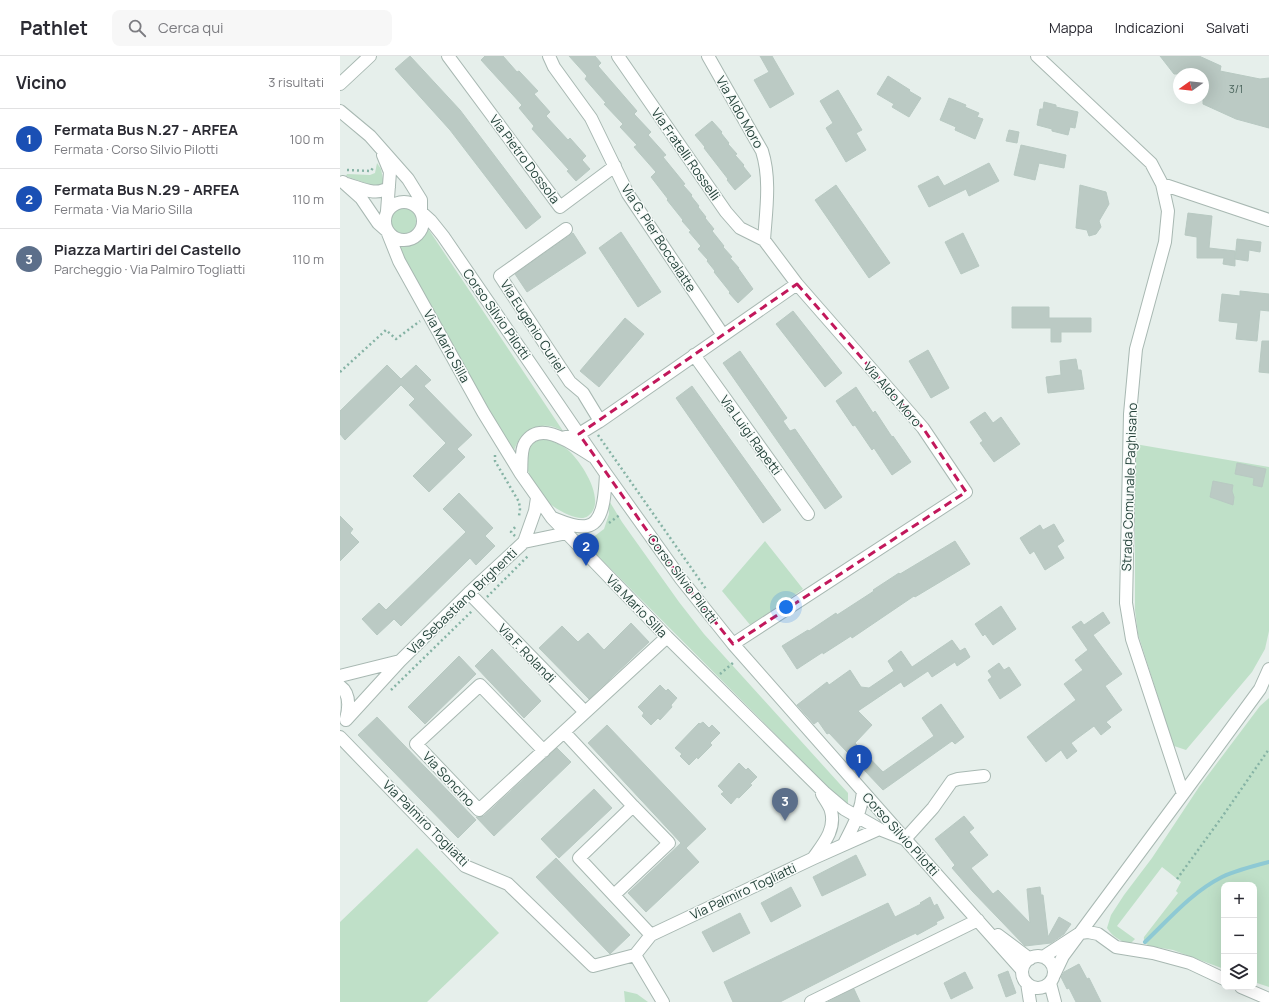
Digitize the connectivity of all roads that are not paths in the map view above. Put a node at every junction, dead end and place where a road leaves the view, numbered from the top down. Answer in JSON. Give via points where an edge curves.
{"nodes":[{"id":1,"x":370,"y":56,"type":"edge"},
{"id":2,"x":448,"y":56,"type":"edge"},
{"id":3,"x":549,"y":56,"type":"edge"},
{"id":4,"x":618,"y":56,"type":"edge"},
{"id":5,"x":708,"y":56,"type":"edge"},
{"id":6,"x":1037,"y":56,"type":"edge"},
{"id":7,"x":340,"y":84,"type":"edge"},
{"id":8,"x":340,"y":111,"type":"edge"},
{"id":9,"x":379,"y":145,"type":"junction"},
{"id":10,"x":615,"y":166,"type":"junction"},
{"id":11,"x":341,"y":182,"type":"edge"},
{"id":12,"x":1162,"y":184,"type":"junction"},
{"id":13,"x":389,"y":187,"type":"junction"},
{"id":14,"x":387,"y":211,"type":"junction"},
{"id":15,"x":421,"y":212,"type":"junction"},
{"id":16,"x":1269,"y":220,"type":"edge"},
{"id":17,"x":566,"y":229,"type":"dead end"},
{"id":18,"x":387,"y":231,"type":"junction"},
{"id":19,"x":764,"y":240,"type":"junction"},
{"id":20,"x":797,"y":284,"type":"junction"},
{"id":21,"x":723,"y":335,"type":"junction"},
{"id":22,"x":694,"y":355,"type":"junction"},
{"id":23,"x":600,"y":421,"type":"junction"},
{"id":24,"x":584,"y":431,"type":"junction"},
{"id":25,"x":561,"y":438,"type":"junction"},
{"id":26,"x":596,"y":459,"type":"junction"},
{"id":27,"x":521,"y":474,"type":"junction"},
{"id":28,"x":606,"y":474,"type":"junction"},
{"id":29,"x":537,"y":498,"type":"junction"},
{"id":30,"x":808,"y":514,"type":"dead end"},
{"id":31,"x":552,"y":518,"type":"junction"},
{"id":32,"x":567,"y":533,"type":"junction"},
{"id":33,"x":523,"y":543,"type":"junction"},
{"id":34,"x":469,"y":593,"type":"junction"},
{"id":35,"x":667,"y":637,"type":"junction"},
{"id":36,"x":733,"y":644,"type":"junction"},
{"id":37,"x":400,"y":661,"type":"junction"},
{"id":38,"x":1269,"y":669,"type":"edge"},
{"id":39,"x":340,"y":676,"type":"edge"},
{"id":40,"x":340,"y":686,"type":"edge"},
{"id":41,"x":585,"y":712,"type":"junction"},
{"id":42,"x":343,"y":723,"type":"edge"},
{"id":43,"x":564,"y":732,"type":"junction"},
{"id":44,"x":340,"y":737,"type":"edge"},
{"id":45,"x":544,"y":751,"type":"junction"},
{"id":46,"x":984,"y":776,"type":"dead end"},
{"id":47,"x":818,"y":786,"type":"junction"},
{"id":48,"x":863,"y":792,"type":"junction"},
{"id":49,"x":1183,"y":794,"type":"junction"},
{"id":50,"x":633,"y":806,"type":"junction"},
{"id":51,"x":858,"y":817,"type":"junction"},
{"id":52,"x":879,"y":829,"type":"junction"},
{"id":53,"x":905,"y":839,"type":"junction"},
{"id":54,"x":844,"y":844,"type":"junction"},
{"id":55,"x":814,"y":858,"type":"junction"},
{"id":56,"x":614,"y":895,"type":"junction"},
{"id":57,"x":978,"y":920,"type":"junction"},
{"id":58,"x":1080,"y":933,"type":"junction"},
{"id":59,"x":651,"y":935,"type":"junction"},
{"id":60,"x":635,"y":955,"type":"junction"},
{"id":61,"x":1043,"y":957,"type":"junction"},
{"id":62,"x":1030,"y":959,"type":"junction"},
{"id":63,"x":1022,"y":970,"type":"junction"},
{"id":64,"x":1221,"y":978,"type":"edge"},
{"id":65,"x":1052,"y":979,"type":"junction"},
{"id":66,"x":1033,"y":986,"type":"junction"},
{"id":67,"x":1248,"y":990,"type":"edge"},
{"id":68,"x":1269,"y":999,"type":"edge"},
{"id":69,"x":663,"y":1002,"type":"edge"},
{"id":70,"x":811,"y":1002,"type":"edge"},
{"id":71,"x":1030,"y":1002,"type":"edge"},
{"id":72,"x":1034,"y":1002,"type":"edge"},
{"id":73,"x":1047,"y":1002,"type":"edge"},
{"id":74,"x":1055,"y":1002,"type":"edge"}],
"edges":[{"from":1,"to":7,"type":"street"},
{"from":2,"to":10,"type":"street","name":"Via Pietro Dossola","via":[[560,207]]},
{"from":3,"to":10,"type":"street","name":"Via G. Pier Boccalatte","via":[[554,67],[591,118]]},
{"from":4,"to":19,"type":"street","name":"Via Fratelli Rosselli","via":[[726,212],[740,228]]},
{"from":5,"to":19,"type":"street","name":"Via Aldo Moro","via":[[762,151],[766,164]]},
{"from":6,"to":12,"type":"street","name":"Strada Comunale Paghisano","via":[[1151,164]]},
{"from":8,"to":9,"type":"street"},
{"from":9,"to":13,"type":"street","via":[[390,172]]},
{"from":9,"to":15,"type":"street","via":[[408,179],[421,200]]},
{"from":10,"to":21,"type":"street","name":"Via G. Pier Boccalatte","via":[[628,194]]},
{"from":11,"to":13,"type":"street","via":[[378,193]]},
{"from":11,"to":18,"type":"street","via":[[361,198],[378,223]]},
{"from":12,"to":16,"type":"street"},
{"from":12,"to":49,"type":"street","name":"Strada Comunale Paghisano","via":[[1168,211],[1165,242],[1136,349],[1130,414],[1126,603],[1132,639]]},
{"from":13,"to":14,"type":"street"},
{"from":14,"to":15,"type":"street","name":"Corso Silvio Pilotti","via":[[396,203],[407,202]]},
{"from":14,"to":18,"type":"street","via":[[384,222]]},
{"from":15,"to":18,"type":"street","via":[[423,223],[414,238],[397,240]]},
{"from":15,"to":24,"type":"street","name":"Corso Silvio Pilotti","via":[[443,236]]},
{"from":17,"to":23,"type":"street","name":"Via Eugenio Curiel","via":[[500,276],[570,382],[583,393]]},
{"from":18,"to":27,"type":"street","name":"Via Mario Silla","via":[[399,261],[483,412]]},
{"from":19,"to":20,"type":"street","name":"Via Aldo Moro"},
{"from":20,"to":21,"type":"street"},
{"from":20,"to":36,"type":"street","name":"Via Aldo Moro","via":[[923,428],[966,492]]},
{"from":21,"to":22,"type":"street"},
{"from":22,"to":23,"type":"street"},
{"from":22,"to":30,"type":"street","name":"Via Luigi Rapetti"},
{"from":23,"to":24,"type":"street"},
{"from":24,"to":25,"type":"street"},
{"from":24,"to":26,"type":"street","name":"Corso Silvio Pilotti"},
{"from":25,"to":26,"type":"street"},
{"from":25,"to":27,"type":"street","via":[[546,432],[531,436],[523,450]]},
{"from":26,"to":28,"type":"street","name":"Corso Silvio Pilotti"},
{"from":27,"to":29,"type":"street","name":"Via Mario Silla"},
{"from":28,"to":31,"type":"street","via":[[602,509],[598,519],[586,526]]},
{"from":28,"to":36,"type":"street","name":"Corso Silvio Pilotti","via":[[681,579]]},
{"from":29,"to":31,"type":"street","name":"Via Mario Silla"},
{"from":29,"to":33,"type":"street"},
{"from":31,"to":32,"type":"street","name":"Via Mario Silla"},
{"from":32,"to":33,"type":"street"},
{"from":32,"to":35,"type":"street","name":"Via Mario Silla"},
{"from":33,"to":34,"type":"street","name":"Via Sebastiano Brighenti"},
{"from":34,"to":37,"type":"street","name":"Via Sebastiano Brighenti"},
{"from":34,"to":41,"type":"street","name":"Via F. Rolandi"},
{"from":35,"to":41,"type":"street","name":"Via Soncino"},
{"from":35,"to":47,"type":"street","name":"Via Mario Silla"},
{"from":36,"to":48,"type":"street","name":"Corso Silvio Pilotti"},
{"from":37,"to":39,"type":"street","name":"Via Sebastiano Brighenti"},
{"from":37,"to":42,"type":"street","name":"Via Sebastiano Brighenti"},
{"from":38,"to":49,"type":"street","via":[[1260,688]]},
{"from":40,"to":42,"type":"street","via":[[350,704]]},
{"from":41,"to":43,"type":"street","name":"Via Soncino"},
{"from":43,"to":45,"type":"street","name":"Via Soncino"},
{"from":43,"to":50,"type":"street"},
{"from":44,"to":60,"type":"street","name":"Via Palmiro Togliatti","via":[[466,866],[508,884],[594,966]]},
{"from":45,"to":45,"type":"street","name":"Via Soncino","via":[[480,685],[416,744],[479,810]]},
{"from":46,"to":53,"type":"street","via":[[952,781],[933,808]]},
{"from":47,"to":51,"type":"street","name":"Via Mario Silla","via":[[844,810]]},
{"from":47,"to":55,"type":"street","name":"Via Palmiro Togliatti","via":[[831,811],[832,824],[828,838]]},
{"from":48,"to":51,"type":"street"},
{"from":48,"to":53,"type":"street","name":"Corso Silvio Pilotti"},
{"from":49,"to":58,"type":"street"},
{"from":50,"to":56,"type":"street","via":[[579,858]]},
{"from":50,"to":56,"type":"street","via":[[669,843]]},
{"from":51,"to":52,"type":"street","name":"Via Mario Silla"},
{"from":51,"to":54,"type":"street"},
{"from":52,"to":53,"type":"street","name":"Via Mario Silla"},
{"from":52,"to":54,"type":"street","name":"Via Palmiro Togliatti"},
{"from":53,"to":57,"type":"street","name":"Corso Silvio Pilotti"},
{"from":54,"to":55,"type":"street","name":"Via Palmiro Togliatti"},
{"from":55,"to":59,"type":"street","name":"Via Palmiro Togliatti"},
{"from":56,"to":59,"type":"street"},
{"from":57,"to":62,"type":"street","name":"Corso Silvio Pilotti"},
{"from":57,"to":63,"type":"street","name":"Corso Silvio Pilotti"},
{"from":57,"to":70,"type":"street"},
{"from":58,"to":61,"type":"street"},
{"from":58,"to":64,"type":"street","via":[[1098,934],[1116,947],[1154,953],[1190,963]]},
{"from":58,"to":65,"type":"street","via":[[1063,956]]},
{"from":59,"to":60,"type":"street","name":"Via Palmiro Togliatti"},
{"from":60,"to":69,"type":"street"},
{"from":61,"to":62,"type":"street","via":[[1036,956]]},
{"from":61,"to":65,"type":"street","via":[[1053,967]]},
{"from":62,"to":63,"type":"street"},
{"from":63,"to":66,"type":"street","via":[[1023,977]]},
{"from":65,"to":66,"type":"street","via":[[1045,986]]},
{"from":65,"to":74,"type":"street"},
{"from":66,"to":71,"type":"street"},
{"from":66,"to":72,"type":"street"},
{"from":66,"to":73,"type":"street"},
{"from":67,"to":68,"type":"street"}]}
